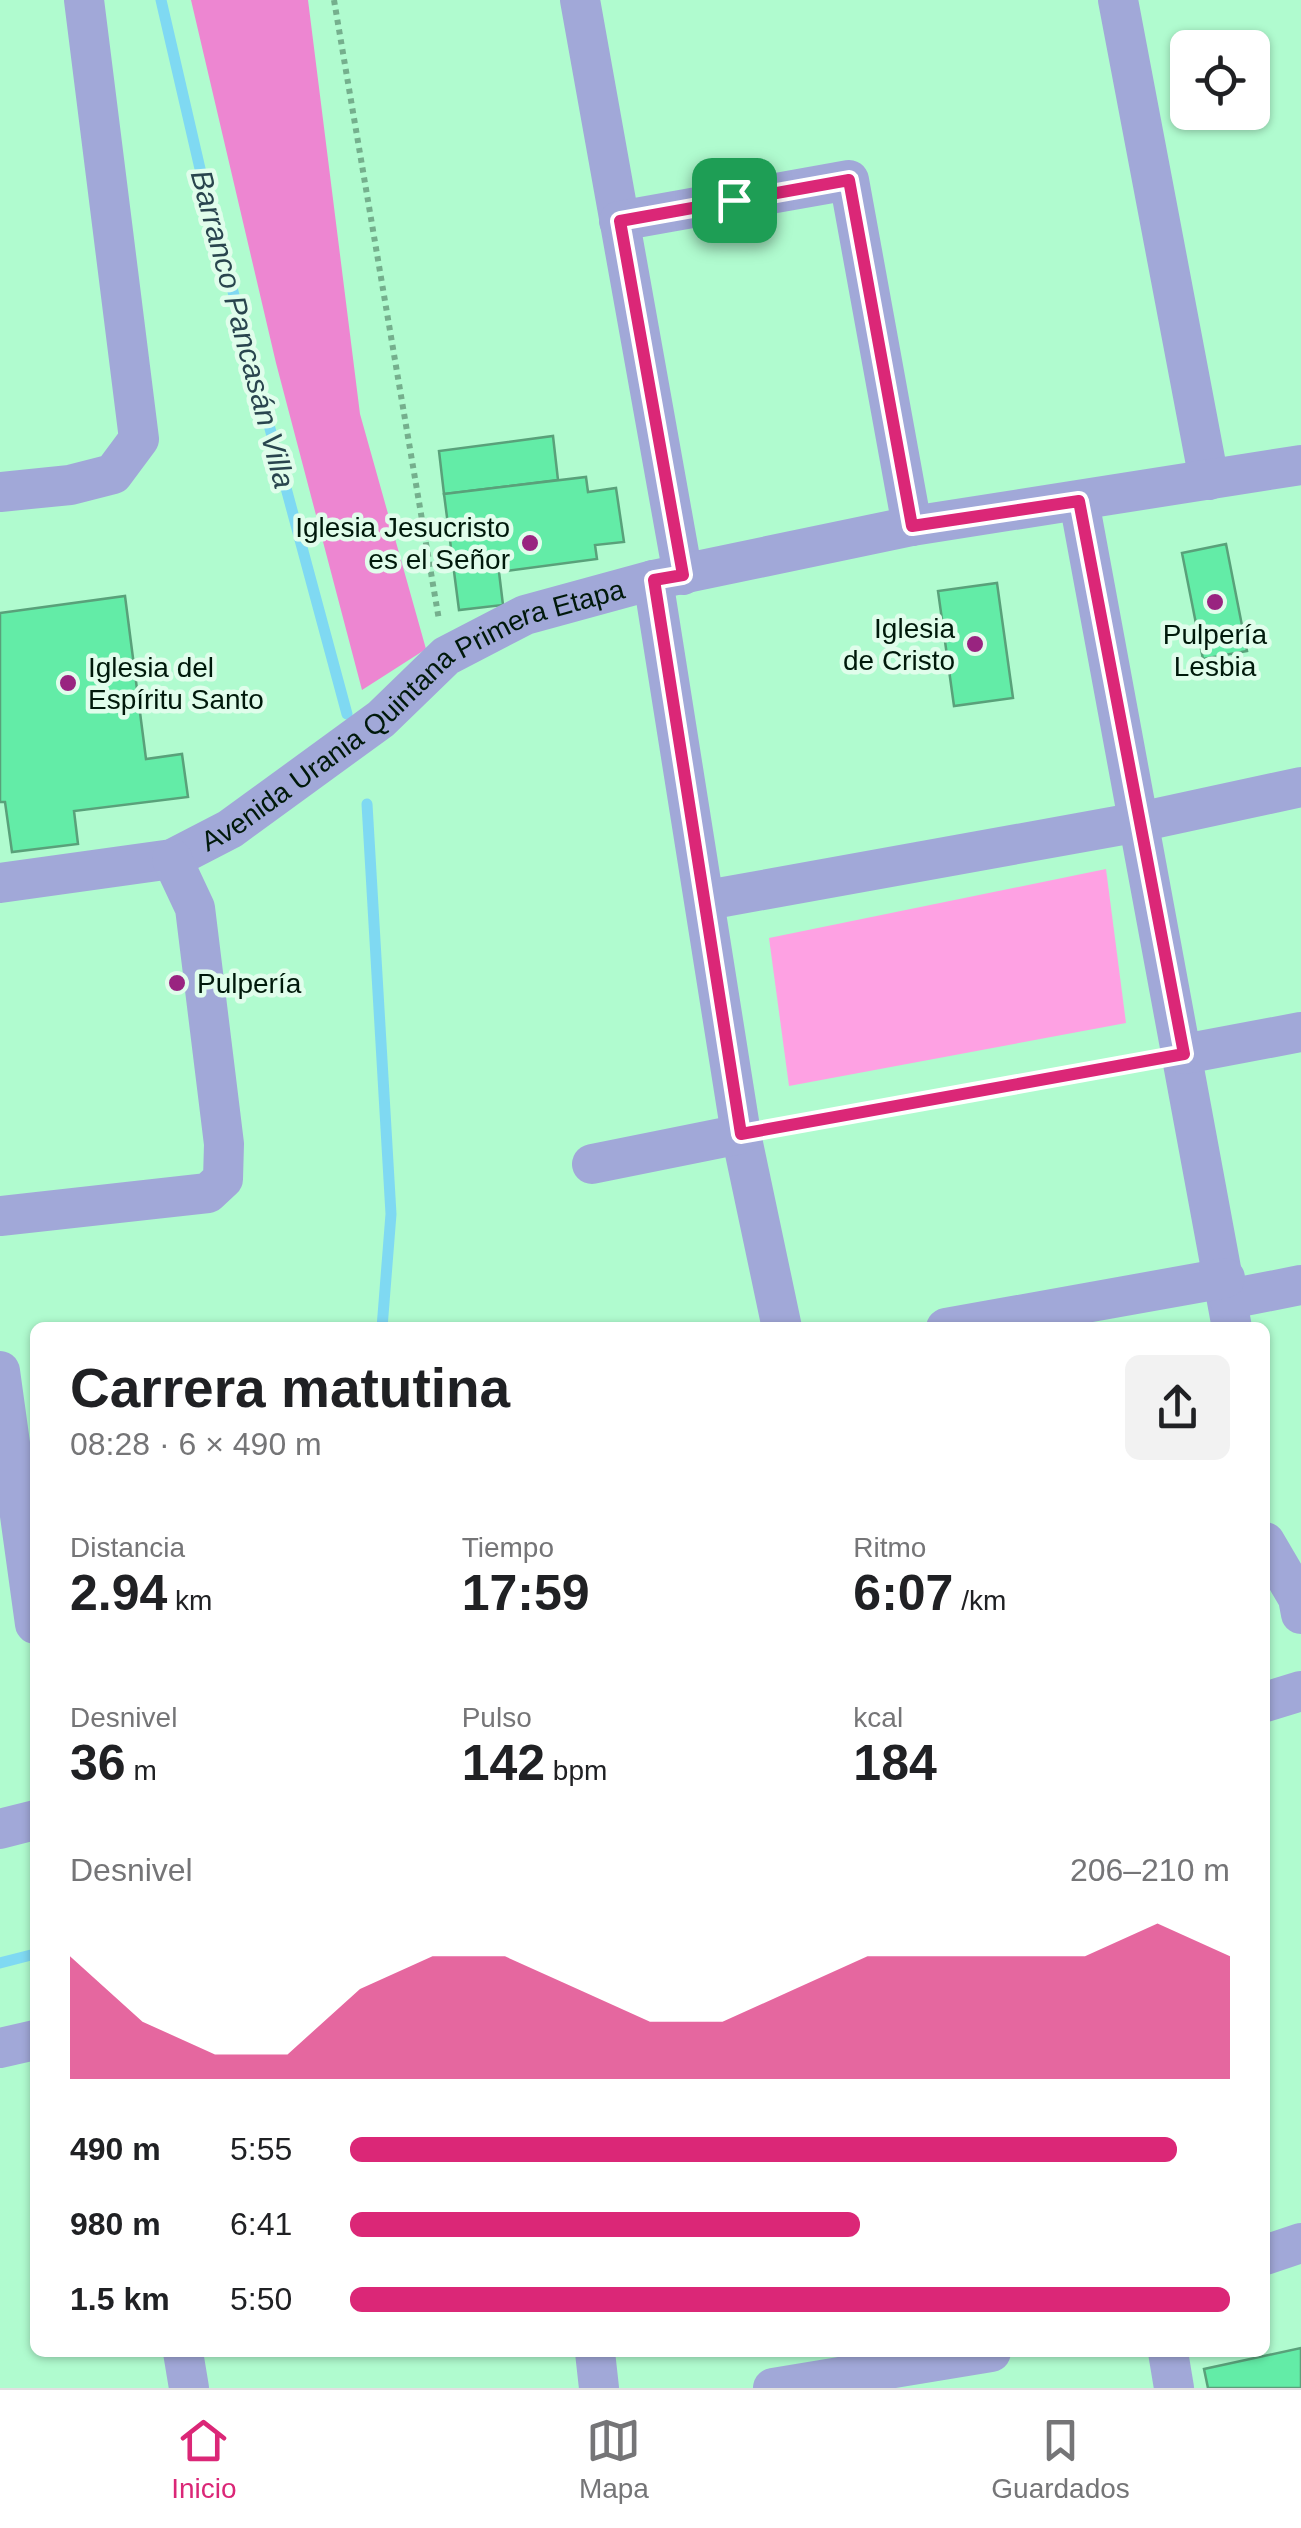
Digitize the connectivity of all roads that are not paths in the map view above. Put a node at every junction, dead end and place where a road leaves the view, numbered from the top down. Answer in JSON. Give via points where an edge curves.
{"nodes":[{"id":1,"x":84,"y":0,"type":"edge"},
{"id":2,"x":580,"y":0,"type":"edge"},
{"id":3,"x":1118,"y":0,"type":"edge"},
{"id":4,"x":620,"y":221,"type":"junction"},
{"id":5,"x":1301,"y":465,"type":"edge"},
{"id":6,"x":1208,"y":480,"type":"junction"},
{"id":7,"x":0,"y":492,"type":"edge"},
{"id":8,"x":1079,"y":501,"type":"junction"},
{"id":9,"x":912,"y":526,"type":"junction"},
{"id":10,"x":668,"y":578,"type":"junction"},
{"id":11,"x":1301,"y":787,"type":"edge"},
{"id":12,"x":1138,"y":822,"type":"junction"},
{"id":13,"x":172,"y":859,"type":"junction"},
{"id":14,"x":0,"y":882,"type":"edge"},
{"id":15,"x":707,"y":900,"type":"junction"},
{"id":16,"x":1301,"y":1032,"type":"edge"},
{"id":17,"x":1184,"y":1054,"type":"junction"},
{"id":18,"x":741,"y":1134,"type":"junction"},
{"id":19,"x":592,"y":1164,"type":"dead end"},
{"id":20,"x":0,"y":1216,"type":"edge"},
{"id":21,"x":1301,"y":1286,"type":"edge"},
{"id":22,"x":1229,"y":1301,"type":"edge"},
{"id":23,"x":781,"y":1322,"type":"edge"},
{"id":24,"x":1009,"y":1322,"type":"edge"},
{"id":25,"x":0,"y":1370,"type":"edge"},
{"id":26,"x":1270,"y":1550,"type":"edge"},
{"id":27,"x":30,"y":1588,"type":"edge"},
{"id":28,"x":1301,"y":1614,"type":"edge"},
{"id":29,"x":1301,"y":1690,"type":"edge"},
{"id":30,"x":1270,"y":1700,"type":"edge"},
{"id":31,"x":30,"y":1821,"type":"edge"},
{"id":32,"x":0,"y":1829,"type":"edge"},
{"id":33,"x":30,"y":2041,"type":"edge"},
{"id":34,"x":0,"y":2048,"type":"edge"},
{"id":35,"x":1301,"y":2242,"type":"edge"},
{"id":36,"x":1270,"y":2252,"type":"edge"},
{"id":37,"x":184,"y":2357,"type":"edge"},
{"id":38,"x":595,"y":2357,"type":"edge"},
{"id":39,"x":961,"y":2357,"type":"edge"},
{"id":40,"x":1169,"y":2357,"type":"edge"},
{"id":41,"x":189,"y":2388,"type":"edge"},
{"id":42,"x":600,"y":2388,"type":"edge"},
{"id":43,"x":772,"y":2388,"type":"edge"},
{"id":44,"x":1174,"y":2388,"type":"edge"}],
"edges":[{"from":1,"to":7,"type":"street","via":[[140,439],[114,474]]},
{"from":2,"to":4,"type":"street"},
{"from":3,"to":6,"type":"street"},
{"from":4,"to":9,"type":"street","via":[[849,180]]},
{"from":4,"to":10,"type":"street"},
{"from":5,"to":6,"type":"street","name":"Avenida Urania Quintana Primera Etapa"},
{"from":6,"to":8,"type":"street","name":"Avenida Urania Quintana Primera Etapa"},
{"from":8,"to":9,"type":"street","name":"Avenida Urania Quintana Primera Etapa"},
{"from":8,"to":12,"type":"street"},
{"from":9,"to":10,"type":"street","name":"Avenida Urania Quintana Primera Etapa"},
{"from":10,"to":13,"type":"street","name":"Avenida Urania Quintana Primera Etapa","via":[[525,616],[446,656],[366,730],[230,830]]},
{"from":10,"to":15,"type":"street"},
{"from":11,"to":12,"type":"street"},
{"from":12,"to":15,"type":"street"},
{"from":12,"to":17,"type":"street"},
{"from":13,"to":14,"type":"street","name":"Avenida Urania Quintana Primera Etapa"},
{"from":13,"to":20,"type":"street","via":[[194,908],[223,1179],[208,1193]]},
{"from":15,"to":18,"type":"street"},
{"from":16,"to":17,"type":"street"},
{"from":17,"to":22,"type":"street"},
{"from":18,"to":19,"type":"street"},
{"from":18,"to":23,"type":"street"},
{"from":21,"to":22,"type":"street"},
{"from":22,"to":24,"type":"street"},
{"from":25,"to":27,"type":"street"},
{"from":26,"to":28,"type":"street"},
{"from":29,"to":30,"type":"street"},
{"from":31,"to":32,"type":"street"},
{"from":33,"to":34,"type":"street"},
{"from":35,"to":36,"type":"street"},
{"from":37,"to":41,"type":"street"},
{"from":38,"to":42,"type":"street"},
{"from":39,"to":43,"type":"street"},
{"from":40,"to":44,"type":"street"}]}
